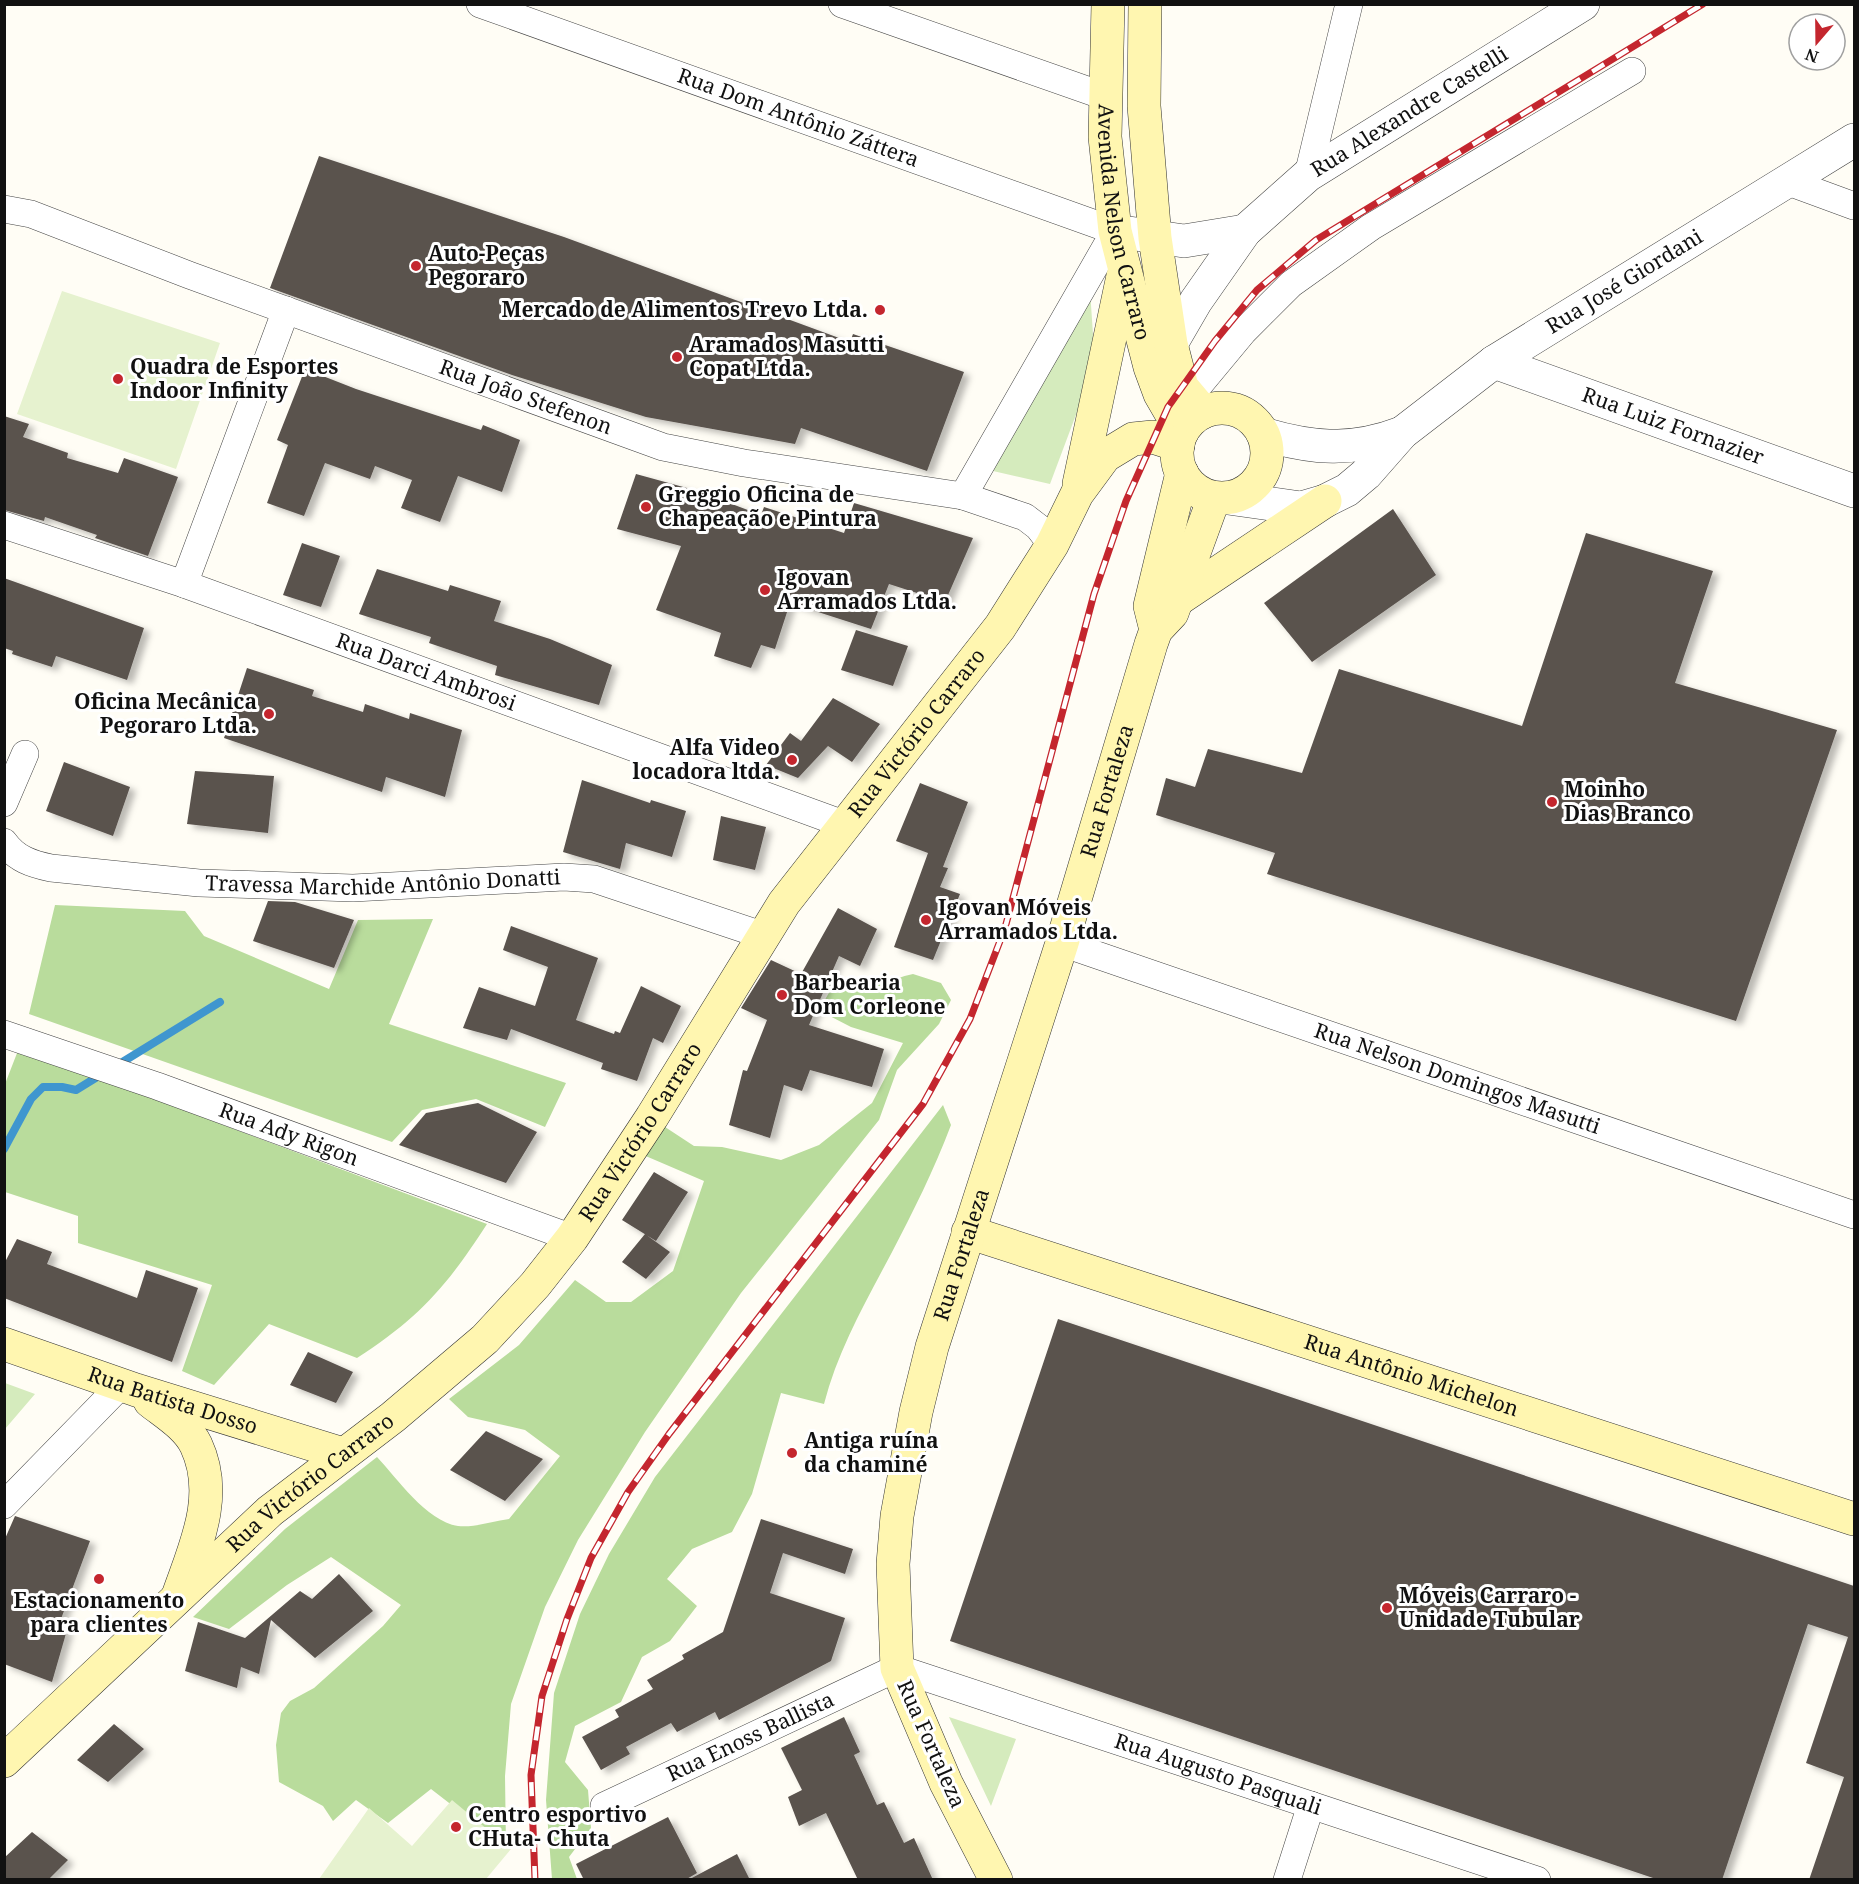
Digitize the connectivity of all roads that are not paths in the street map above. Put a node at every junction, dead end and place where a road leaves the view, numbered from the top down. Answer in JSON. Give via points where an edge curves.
{"nodes":[{"id":1,"x":480,"y":4,"type":"edge"},
{"id":2,"x":842,"y":4,"type":"edge"},
{"id":3,"x":1108,"y":4,"type":"edge"},
{"id":4,"x":1145,"y":4,"type":"edge"},
{"id":5,"x":1349,"y":4,"type":"edge"},
{"id":6,"x":1583,"y":4,"type":"edge"},
{"id":7,"x":1632,"y":71,"type":"dead end"},
{"id":8,"x":1104,"y":96,"type":"junction"},
{"id":9,"x":1854,"y":140,"type":"edge"},
{"id":10,"x":1308,"y":175,"type":"junction"},
{"id":11,"x":1786,"y":181,"type":"junction"},
{"id":12,"x":1854,"y":206,"type":"edge"},
{"id":13,"x":4,"y":209,"type":"edge"},
{"id":14,"x":1115,"y":231,"type":"junction"},
{"id":15,"x":1245,"y":231,"type":"junction"},
{"id":16,"x":1155,"y":238,"type":"junction"},
{"id":17,"x":1124,"y":268,"type":"junction"},
{"id":18,"x":286,"y":310,"type":"junction"},
{"id":19,"x":1160,"y":355,"type":"junction"},
{"id":20,"x":1494,"y":362,"type":"junction"},
{"id":21,"x":1187,"y":432,"type":"junction"},
{"id":22,"x":1402,"y":433,"type":"junction"},
{"id":23,"x":1263,"y":434,"type":"junction"},
{"id":24,"x":1854,"y":491,"type":"edge"},
{"id":25,"x":1077,"y":494,"type":"junction"},
{"id":26,"x":963,"y":496,"type":"junction"},
{"id":27,"x":1221,"y":498,"type":"junction"},
{"id":28,"x":1325,"y":501,"type":"junction"},
{"id":29,"x":4,"y":525,"type":"edge"},
{"id":30,"x":1052,"y":545,"type":"junction"},
{"id":31,"x":184,"y":584,"type":"junction"},
{"id":32,"x":1177,"y":600,"type":"junction"},
{"id":33,"x":1156,"y":630,"type":"junction"},
{"id":34,"x":25,"y":754,"type":"dead end"},
{"id":35,"x":4,"y":803,"type":"edge"},
{"id":36,"x":846,"y":825,"type":"junction"},
{"id":37,"x":4,"y":843,"type":"edge"},
{"id":38,"x":762,"y":935,"type":"junction"},
{"id":39,"x":1062,"y":943,"type":"junction"},
{"id":40,"x":4,"y":1034,"type":"edge"},
{"id":41,"x":1854,"y":1215,"type":"edge"},
{"id":42,"x":968,"y":1232,"type":"junction"},
{"id":43,"x":572,"y":1238,"type":"junction"},
{"id":44,"x":4,"y":1344,"type":"edge"},
{"id":45,"x":128,"y":1387,"type":"junction"},
{"id":46,"x":343,"y":1454,"type":"junction"},
{"id":47,"x":4,"y":1505,"type":"edge"},
{"id":48,"x":1854,"y":1519,"type":"edge"},
{"id":49,"x":177,"y":1600,"type":"junction"},
{"id":50,"x":897,"y":1668,"type":"junction"},
{"id":51,"x":4,"y":1761,"type":"edge"},
{"id":52,"x":1311,"y":1804,"type":"junction"},
{"id":53,"x":604,"y":1806,"type":"dead end"},
{"id":54,"x":996,"y":1880,"type":"edge"},
{"id":55,"x":1287,"y":1880,"type":"edge"},
{"id":56,"x":1537,"y":1880,"type":"edge"}],
"edges":[{"from":1,"to":14,"type":"street","name":"Rua Dom Antônio Záttera"},
{"from":2,"to":8,"type":"street"},
{"from":3,"to":8,"type":"main road","name":"Avenida Nelson Carraro"},
{"from":4,"to":16,"type":"main road","name":"Avenida Nelson Carraro","via":[[1144,106]]},
{"from":5,"to":10,"type":"street"},
{"from":6,"to":10,"type":"street","name":"Rua Alexandre Castelli"},
{"from":7,"to":21,"type":"street","via":[[1371,227],[1290,284],[1243,332]]},
{"from":8,"to":14,"type":"main road","name":"Avenida Nelson Carraro"},
{"from":9,"to":11,"type":"street","name":"Rua José Giordani"},
{"from":10,"to":15,"type":"street","name":"Rua Alexandre Castelli"},
{"from":11,"to":12,"type":"street"},
{"from":11,"to":20,"type":"street","name":"Rua José Giordani"},
{"from":13,"to":18,"type":"street","name":"Rua João Stefenon","via":[[31,214]]},
{"from":14,"to":16,"type":"street","name":"Rua Alexandre Castelli"},
{"from":14,"to":17,"type":"main road","name":"Avenida Nelson Carraro"},
{"from":14,"to":26,"type":"street"},
{"from":15,"to":16,"type":"street","name":"Rua Alexandre Castelli","via":[[1198,241]]},
{"from":15,"to":19,"type":"street","name":"Rua Alexandre Castelli"},
{"from":16,"to":19,"type":"main road","name":"Avenida Nelson Carraro"},
{"from":17,"to":19,"type":"main road","name":"Avenida Nelson Carraro"},
{"from":17,"to":25,"type":"main road"},
{"from":18,"to":26,"type":"street","name":"Rua João Stefenon","via":[[663,447]]},
{"from":18,"to":31,"type":"street"},
{"from":19,"to":21,"type":"main road","name":"Avenida Nelson Carraro","via":[[1182,387]]},
{"from":20,"to":22,"type":"street","name":"Rua José Giordani"},
{"from":20,"to":24,"type":"street","name":"Rua Luiz Fornazier"},
{"from":21,"to":23,"type":"main road","via":[[1216,408],[1230,409],[1255,422]]},
{"from":21,"to":25,"type":"main road","name":"Rua Victório Carraro","via":[[1133,439],[1105,456]]},
{"from":21,"to":27,"type":"main road","via":[[1190,484]]},
{"from":21,"to":33,"type":"main road","name":"Rua Fortaleza","via":[[1150,606]]},
{"from":22,"to":23,"type":"street","name":"Rua José Giordani","via":[[1377,443],[1351,447],[1295,443]]},
{"from":22,"to":28,"type":"street","name":"Rua José Giordani","via":[[1366,474]]},
{"from":23,"to":27,"type":"main road","via":[[1267,447],[1262,475],[1242,494]]},
{"from":25,"to":30,"type":"main road","name":"Rua Victório Carraro"},
{"from":26,"to":30,"type":"street","name":"Rua João Stefenon","via":[[1025,517]]},
{"from":27,"to":28,"type":"street","name":"Rua José Giordani","via":[[1301,508]]},
{"from":27,"to":32,"type":"main road","name":"Rua Fortaleza"},
{"from":28,"to":32,"type":"main road"},
{"from":29,"to":31,"type":"street","name":"Rua Darci Ambrosi"},
{"from":30,"to":36,"type":"main road","name":"Rua Victório Carraro","via":[[1000,627]]},
{"from":31,"to":36,"type":"street","name":"Rua Darci Ambrosi"},
{"from":32,"to":33,"type":"main road","name":"Rua Fortaleza","via":[[1172,613]]},
{"from":33,"to":39,"type":"main road","name":"Rua Fortaleza"},
{"from":34,"to":35,"type":"street"},
{"from":36,"to":38,"type":"main road","name":"Rua Victório Carraro"},
{"from":37,"to":38,"type":"street","name":"Travessa Marchide Antônio Donatti","via":[[13,854],[51,868],[199,883],[353,888],[564,877],[594,879]]},
{"from":38,"to":43,"type":"main road","name":"Rua Victório Carraro","via":[[652,1117]]},
{"from":39,"to":41,"type":"street","name":"Rua Nelson Domingos Masutti"},
{"from":39,"to":42,"type":"main road","name":"Rua Fortaleza"},
{"from":40,"to":43,"type":"street","name":"Rua Ady Rigon"},
{"from":42,"to":48,"type":"main road","name":"Rua Antônio Michelon"},
{"from":42,"to":50,"type":"main road","name":"Rua Fortaleza","via":[[932,1347],[903,1473],[893,1564]]},
{"from":43,"to":46,"type":"main road","name":"Rua Victório Carraro","via":[[535,1286],[485,1339]]},
{"from":44,"to":45,"type":"main road","name":"Rua Batista Dosso"},
{"from":45,"to":46,"type":"main road","name":"Rua Batista Dosso"},
{"from":45,"to":47,"type":"street"},
{"from":45,"to":49,"type":"main road","via":[[177,1422],[196,1444],[206,1480],[205,1520]]},
{"from":46,"to":49,"type":"main road","name":"Rua Victório Carraro","via":[[270,1511]]},
{"from":49,"to":51,"type":"main road","name":"Rua Victório Carraro"},
{"from":50,"to":52,"type":"street","name":"Rua Augusto Pasquali"},
{"from":50,"to":53,"type":"street","name":"Rua Enoss Ballista"},
{"from":50,"to":54,"type":"main road","name":"Rua Fortaleza","via":[[946,1783]]},
{"from":52,"to":55,"type":"street"},
{"from":52,"to":56,"type":"street","name":"Rua Augusto Pasquali"}]}
